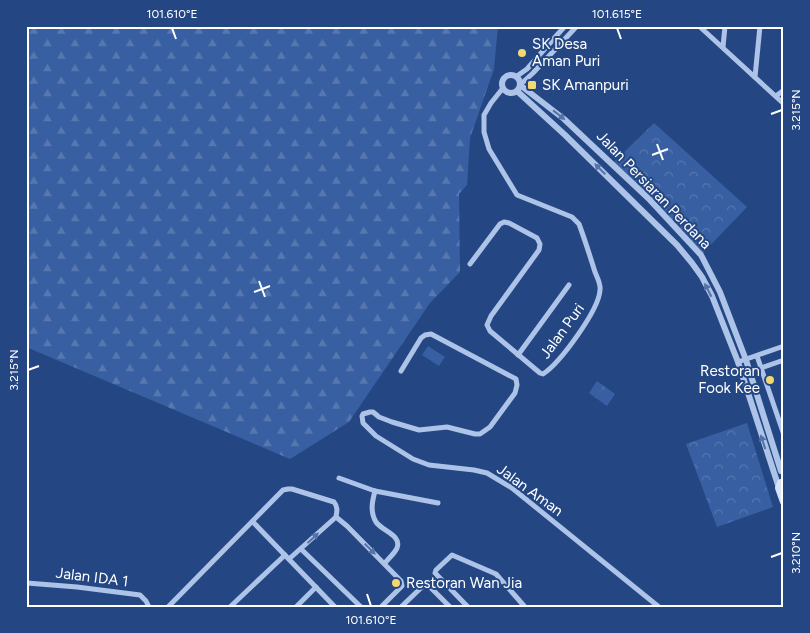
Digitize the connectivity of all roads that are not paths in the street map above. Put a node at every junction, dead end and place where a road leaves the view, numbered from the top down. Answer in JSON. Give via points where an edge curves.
{"nodes":[{"id":1,"x":565,"y":26,"type":"edge"},
{"id":2,"x":577,"y":26,"type":"edge"},
{"id":3,"x":700,"y":26,"type":"edge"},
{"id":4,"x":725,"y":26,"type":"edge"},
{"id":5,"x":760,"y":26,"type":"edge"},
{"id":6,"x":723,"y":47,"type":"junction"},
{"id":7,"x":517,"y":76,"type":"junction"},
{"id":8,"x":755,"y":77,"type":"junction"},
{"id":9,"x":519,"y":87,"type":"junction"},
{"id":10,"x":503,"y":88,"type":"junction"},
{"id":11,"x":784,"y":90,"type":"edge"},
{"id":12,"x":776,"y":96,"type":"junction"},
{"id":13,"x":784,"y":104,"type":"edge"},
{"id":14,"x":470,"y":264,"type":"dead end"},
{"id":15,"x":569,"y":285,"type":"dead end"},
{"id":16,"x":784,"y":346,"type":"edge"},
{"id":17,"x":518,"y":355,"type":"junction"},
{"id":18,"x":757,"y":356,"type":"junction"},
{"id":19,"x":746,"y":360,"type":"junction"},
{"id":20,"x":784,"y":360,"type":"edge"},
{"id":21,"x":738,"y":362,"type":"junction"},
{"id":22,"x":762,"y":368,"type":"junction"},
{"id":23,"x":401,"y":371,"type":"dead end"},
{"id":24,"x":784,"y":412,"type":"edge"},
{"id":25,"x":777,"y":415,"type":"junction"},
{"id":26,"x":784,"y":435,"type":"edge"},
{"id":27,"x":782,"y":472,"type":"edge"},
{"id":28,"x":774,"y":474,"type":"junction"},
{"id":29,"x":339,"y":478,"type":"dead end"},
{"id":30,"x":781,"y":485,"type":"edge"},
{"id":31,"x":375,"y":492,"type":"junction"},
{"id":32,"x":784,"y":502,"type":"edge"},
{"id":33,"x":438,"y":503,"type":"dead end"},
{"id":34,"x":336,"y":517,"type":"junction"},
{"id":35,"x":253,"y":522,"type":"junction"},
{"id":36,"x":301,"y":549,"type":"junction"},
{"id":37,"x":285,"y":555,"type":"junction"},
{"id":38,"x":289,"y":559,"type":"junction"},
{"id":39,"x":384,"y":563,"type":"junction"},
{"id":40,"x":27,"y":583,"type":"edge"},
{"id":41,"x":316,"y":586,"type":"junction"},
{"id":42,"x":149,"y":607,"type":"edge"},
{"id":43,"x":168,"y":607,"type":"edge"},
{"id":44,"x":230,"y":607,"type":"edge"},
{"id":45,"x":296,"y":607,"type":"edge"},
{"id":46,"x":336,"y":607,"type":"edge"},
{"id":47,"x":362,"y":607,"type":"edge"},
{"id":48,"x":381,"y":607,"type":"edge"},
{"id":49,"x":401,"y":607,"type":"edge"},
{"id":50,"x":450,"y":607,"type":"edge"},
{"id":51,"x":468,"y":607,"type":"edge"},
{"id":52,"x":525,"y":607,"type":"edge"},
{"id":53,"x":659,"y":607,"type":"edge"}],
"edges":[{"from":1,"to":7,"type":"street"},
{"from":2,"to":9,"type":"street"},
{"from":3,"to":6,"type":"street"},
{"from":4,"to":6,"type":"street"},
{"from":5,"to":8,"type":"street"},
{"from":6,"to":8,"type":"street"},
{"from":7,"to":9,"type":"street"},
{"from":7,"to":10,"type":"street","via":[[505,76]]},
{"from":8,"to":12,"type":"street"},
{"from":9,"to":10,"type":"street","via":[[514,93]]},
{"from":9,"to":19,"type":"street","name":"Jalan Persiaran Perdana","one_way":true,"via":[[564,119],[648,198],[701,255],[720,292]]},
{"from":21,"to":9,"type":"street","name":"Jalan Persiaran Perdana","one_way":true,"via":[[712,296],[692,263]]},
{"from":10,"to":17,"type":"street","name":"Jalan Puri","via":[[484,115],[489,149],[517,195],[572,217],[579,224],[601,288],[586,323],[549,370],[540,373]]},
{"from":11,"to":12,"type":"street"},
{"from":12,"to":13,"type":"street"},
{"from":14,"to":17,"type":"street","via":[[504,222],[537,238],[539,250],[487,325]]},
{"from":15,"to":17,"type":"street"},
{"from":16,"to":18,"type":"street"},
{"from":18,"to":19,"type":"street"},
{"from":18,"to":22,"type":"street"},
{"from":19,"to":21,"type":"street"},
{"from":19,"to":27,"type":"street","name":"Jalan Persiaran Perdana"},
{"from":20,"to":22,"type":"street"},
{"from":28,"to":21,"type":"street","name":"Jalan Persiaran Perdana","one_way":true},
{"from":22,"to":25,"type":"street"},
{"from":23,"to":53,"type":"street","name":"Jalan Aman","via":[[421,338],[431,334],[516,379],[516,393],[490,427],[480,434],[447,427],[420,430],[392,422],[373,412],[363,414],[363,423],[376,436],[413,459],[429,465],[487,473],[512,488]]},
{"from":24,"to":25,"type":"street"},
{"from":25,"to":26,"type":"street"},
{"from":27,"to":28,"type":"street","name":"Jalan Persiaran Perdana"},
{"from":28,"to":30,"type":"street","name":"Jalan Persiaran Perdana"},
{"from":29,"to":31,"type":"street"},
{"from":30,"to":32,"type":"main road","name":"Jalan Persiaran Perdana"},
{"from":31,"to":33,"type":"street"},
{"from":31,"to":39,"type":"street","via":[[372,504],[376,522],[398,541],[398,546]]},
{"from":34,"to":35,"type":"street","via":[[334,502],[288,489],[279,494]]},
{"from":36,"to":34,"type":"street","one_way":true},
{"from":34,"to":39,"type":"street","one_way":true},
{"from":35,"to":37,"type":"street"},
{"from":35,"to":43,"type":"street"},
{"from":36,"to":38,"type":"street"},
{"from":36,"to":47,"type":"street"},
{"from":37,"to":38,"type":"street"},
{"from":37,"to":44,"type":"street"},
{"from":38,"to":41,"type":"street"},
{"from":39,"to":48,"type":"street","via":[[400,579],[402,586]]},
{"from":40,"to":42,"type":"street","name":"Jalan IDA 1","via":[[140,596]]},
{"from":41,"to":45,"type":"street"},
{"from":41,"to":46,"type":"street"},
{"from":49,"to":50,"type":"street","via":[[425,584]]},
{"from":51,"to":52,"type":"street","via":[[435,573],[452,556],[496,574]]}]}
